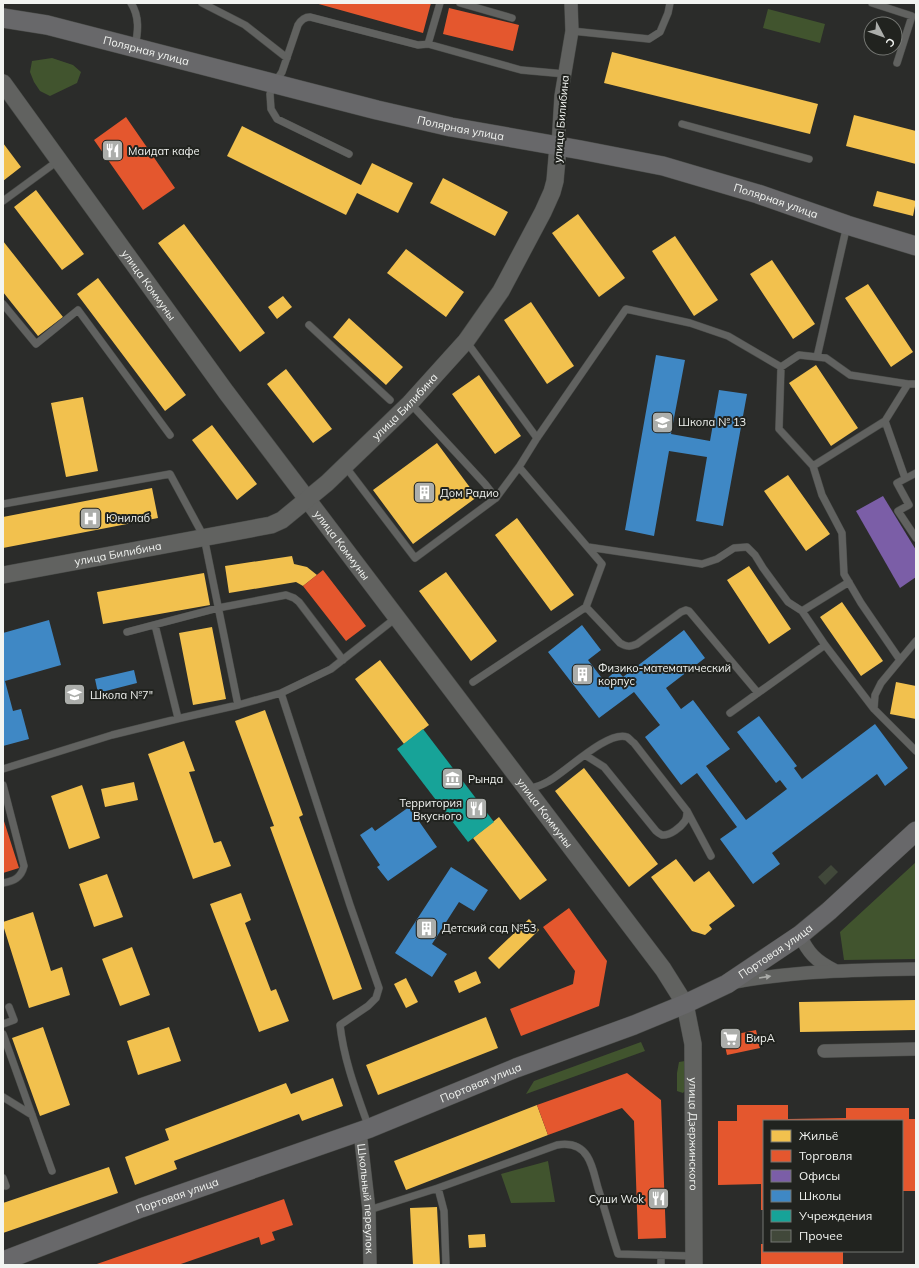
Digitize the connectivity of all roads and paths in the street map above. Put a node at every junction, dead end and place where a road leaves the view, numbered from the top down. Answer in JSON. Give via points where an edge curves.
{"nodes":[{"id":1,"x":131,"y":3,"type":"edge"},
{"id":2,"x":202,"y":3,"type":"edge"},
{"id":3,"x":440,"y":3,"type":"edge"},
{"id":4,"x":460,"y":3,"type":"edge"},
{"id":5,"x":571,"y":3,"type":"edge"},
{"id":6,"x":670,"y":3,"type":"edge"},
{"id":7,"x":872,"y":3,"type":"edge"},
{"id":8,"x":3,"y":18,"type":"edge"},
{"id":9,"x":512,"y":18,"type":"dead end"},
{"id":10,"x":572,"y":31,"type":"junction"},
{"id":11,"x":428,"y":44,"type":"junction"},
{"id":12,"x":134,"y":48,"type":"junction"},
{"id":13,"x":287,"y":58,"type":"junction"},
{"id":14,"x":897,"y":63,"type":"dead end"},
{"id":15,"x":565,"y":74,"type":"junction"},
{"id":16,"x":3,"y":83,"type":"edge"},
{"id":17,"x":274,"y":84,"type":"junction"},
{"id":18,"x":682,"y":124,"type":"dead end"},
{"id":19,"x":558,"y":146,"type":"junction"},
{"id":20,"x":349,"y":154,"type":"dead end"},
{"id":21,"x":809,"y":159,"type":"dead end"},
{"id":22,"x":59,"y":160,"type":"junction"},
{"id":23,"x":3,"y":201,"type":"edge"},
{"id":24,"x":847,"y":225,"type":"junction"},
{"id":25,"x":916,"y":246,"type":"edge"},
{"id":26,"x":3,"y":304,"type":"edge"},
{"id":27,"x":309,"y":325,"type":"dead end"},
{"id":28,"x":466,"y":342,"type":"junction"},
{"id":29,"x":817,"y":357,"type":"junction"},
{"id":30,"x":780,"y":367,"type":"junction"},
{"id":31,"x":908,"y":384,"type":"junction"},
{"id":32,"x":916,"y":384,"type":"edge"},
{"id":33,"x":390,"y":400,"type":"dead end"},
{"id":34,"x":410,"y":403,"type":"junction"},
{"id":35,"x":885,"y":421,"type":"junction"},
{"id":36,"x":170,"y":435,"type":"dead end"},
{"id":37,"x":537,"y":438,"type":"junction"},
{"id":38,"x":345,"y":466,"type":"junction"},
{"id":39,"x":520,"y":466,"type":"junction"},
{"id":40,"x":813,"y":466,"type":"junction"},
{"id":41,"x":916,"y":473,"type":"edge"},
{"id":42,"x":905,"y":478,"type":"junction"},
{"id":43,"x":496,"y":498,"type":"junction"},
{"id":44,"x":308,"y":500,"type":"junction"},
{"id":45,"x":3,"y":504,"type":"edge"},
{"id":46,"x":204,"y":537,"type":"junction"},
{"id":47,"x":916,"y":538,"type":"edge"},
{"id":48,"x":588,"y":547,"type":"junction"},
{"id":49,"x":3,"y":575,"type":"edge"},
{"id":50,"x":849,"y":582,"type":"junction"},
{"id":51,"x":586,"y":607,"type":"junction"},
{"id":52,"x":218,"y":608,"type":"junction"},
{"id":53,"x":802,"y":611,"type":"junction"},
{"id":54,"x":397,"y":617,"type":"junction"},
{"id":55,"x":155,"y":624,"type":"junction"},
{"id":56,"x":127,"y":632,"type":"dead end"},
{"id":57,"x":916,"y":642,"type":"edge"},
{"id":58,"x":825,"y":646,"type":"junction"},
{"id":59,"x":343,"y":660,"type":"junction"},
{"id":60,"x":900,"y":660,"type":"junction"},
{"id":61,"x":473,"y":682,"type":"dead end"},
{"id":62,"x":281,"y":693,"type":"junction"},
{"id":63,"x":758,"y":693,"type":"junction"},
{"id":64,"x":238,"y":706,"type":"junction"},
{"id":65,"x":874,"y":709,"type":"junction"},
{"id":66,"x":730,"y":713,"type":"dead end"},
{"id":67,"x":178,"y":718,"type":"junction"},
{"id":68,"x":916,"y":751,"type":"edge"},
{"id":69,"x":585,"y":755,"type":"junction"},
{"id":70,"x":3,"y":769,"type":"edge"},
{"id":71,"x":3,"y":785,"type":"edge"},
{"id":72,"x":526,"y":790,"type":"junction"},
{"id":73,"x":687,"y":811,"type":"junction"},
{"id":74,"x":916,"y":831,"type":"edge"},
{"id":75,"x":711,"y":856,"type":"dead end"},
{"id":76,"x":3,"y":884,"type":"edge"},
{"id":77,"x":800,"y":935,"type":"junction"},
{"id":78,"x":916,"y":968,"type":"edge"},
{"id":79,"x":834,"y":970,"type":"junction"},
{"id":80,"x":727,"y":984,"type":"junction"},
{"id":81,"x":684,"y":1004,"type":"junction"},
{"id":82,"x":9,"y":1007,"type":"dead end"},
{"id":83,"x":3,"y":1024,"type":"edge"},
{"id":84,"x":3,"y":1034,"type":"edge"},
{"id":85,"x":916,"y":1049,"type":"edge"},
{"id":86,"x":824,"y":1051,"type":"dead end"},
{"id":87,"x":3,"y":1097,"type":"edge"},
{"id":88,"x":32,"y":1115,"type":"junction"},
{"id":89,"x":365,"y":1130,"type":"junction"},
{"id":90,"x":52,"y":1171,"type":"dead end"},
{"id":91,"x":3,"y":1178,"type":"edge"},
{"id":92,"x":6,"y":1186,"type":"dead end"},
{"id":93,"x":438,"y":1188,"type":"junction"},
{"id":94,"x":369,"y":1210,"type":"junction"},
{"id":95,"x":661,"y":1255,"type":"junction"},
{"id":96,"x":694,"y":1260,"type":"edge"},
{"id":97,"x":3,"y":1261,"type":"edge"},
{"id":98,"x":370,"y":1265,"type":"edge"},
{"id":99,"x":446,"y":1265,"type":"edge"},
{"id":100,"x":661,"y":1265,"type":"edge"}],
"edges":[{"from":1,"to":12,"type":"lane","via":[[136,11],[138,31]]},
{"from":2,"to":13,"type":"lane","via":[[245,25]]},
{"from":3,"to":11,"type":"lane"},
{"from":4,"to":9,"type":"lane"},
{"from":5,"to":10,"type":"street","name":"улица Билибина"},
{"from":6,"to":10,"type":"lane","via":[[660,32],[649,39]]},
{"from":7,"to":14,"type":"lane","via":[[912,16]]},
{"from":8,"to":12,"type":"main road","name":"Полярная улица","via":[[47,25]]},
{"from":10,"to":15,"type":"street","name":"улица Билибина"},
{"from":11,"to":13,"type":"lane","via":[[418,45],[306,17],[298,25]]},
{"from":11,"to":15,"type":"lane","via":[[521,70]]},
{"from":12,"to":17,"type":"main road","name":"Полярная улица"},
{"from":13,"to":17,"type":"lane"},
{"from":15,"to":19,"type":"street","name":"улица Билибина"},
{"from":16,"to":22,"type":"street","name":"улица Коммуны"},
{"from":17,"to":19,"type":"main road","name":"Полярная улица","via":[[451,127]]},
{"from":17,"to":20,"type":"lane","via":[[270,94],[271,109],[277,119]]},
{"from":18,"to":21,"type":"lane"},
{"from":19,"to":24,"type":"main road","name":"Полярная улица","via":[[662,166],[758,194]]},
{"from":19,"to":28,"type":"street","name":"улица Билибина","via":[[555,181],[543,212],[501,291]]},
{"from":22,"to":23,"type":"lane"},
{"from":22,"to":44,"type":"street","name":"улица Коммуны","via":[[226,392]]},
{"from":24,"to":25,"type":"main road","name":"Полярная улица"},
{"from":24,"to":29,"type":"lane"},
{"from":26,"to":36,"type":"lane","via":[[36,344],[78,310]]},
{"from":27,"to":33,"type":"lane"},
{"from":28,"to":34,"type":"street","name":"улица Билибина"},
{"from":28,"to":37,"type":"lane"},
{"from":29,"to":30,"type":"lane","via":[[799,356]]},
{"from":29,"to":31,"type":"lane","via":[[826,358],[850,375]]},
{"from":30,"to":37,"type":"lane","via":[[728,336],[690,323],[626,309]]},
{"from":30,"to":40,"type":"lane","via":[[779,429]]},
{"from":31,"to":32,"type":"lane"},
{"from":31,"to":35,"type":"lane"},
{"from":34,"to":38,"type":"street","name":"улица Билибина"},
{"from":34,"to":43,"type":"lane"},
{"from":35,"to":40,"type":"lane"},
{"from":35,"to":42,"type":"lane"},
{"from":37,"to":39,"type":"lane"},
{"from":38,"to":43,"type":"lane","via":[[415,558]]},
{"from":38,"to":44,"type":"street","name":"улица Билибина"},
{"from":39,"to":43,"type":"lane"},
{"from":39,"to":48,"type":"lane"},
{"from":40,"to":50,"type":"lane","via":[[822,495],[842,533],[844,574]]},
{"from":41,"to":42,"type":"lane"},
{"from":42,"to":47,"type":"lane","via":[[897,482],[909,505],[898,511]]},
{"from":44,"to":46,"type":"street","name":"улица Билибина","via":[[277,523]]},
{"from":44,"to":54,"type":"street","name":"улица Коммуны"},
{"from":45,"to":46,"type":"lane","via":[[170,474]]},
{"from":46,"to":49,"type":"street","name":"улица Билибина"},
{"from":46,"to":52,"type":"lane"},
{"from":48,"to":51,"type":"lane","via":[[602,564]]},
{"from":48,"to":53,"type":"lane","via":[[702,564],[718,559],[734,548],[747,547],[788,602]]},
{"from":50,"to":53,"type":"lane"},
{"from":50,"to":60,"type":"lane"},
{"from":51,"to":61,"type":"lane"},
{"from":51,"to":63,"type":"lane","via":[[620,643],[626,646],[637,644],[681,612],[689,611]]},
{"from":52,"to":55,"type":"lane"},
{"from":52,"to":59,"type":"lane","via":[[286,595],[294,598],[300,602]]},
{"from":52,"to":64,"type":"lane"},
{"from":53,"to":58,"type":"lane"},
{"from":54,"to":59,"type":"lane"},
{"from":54,"to":72,"type":"street","name":"улица Коммуны"},
{"from":55,"to":56,"type":"lane"},
{"from":55,"to":67,"type":"lane"},
{"from":57,"to":60,"type":"lane"},
{"from":58,"to":63,"type":"lane"},
{"from":58,"to":65,"type":"lane"},
{"from":59,"to":62,"type":"lane","via":[[332,669]]},
{"from":60,"to":65,"type":"lane","via":[[881,683],[875,695]]},
{"from":62,"to":64,"type":"lane"},
{"from":62,"to":89,"type":"lane","via":[[379,988],[372,1002],[340,1025],[342,1044]]},
{"from":63,"to":66,"type":"lane"},
{"from":64,"to":67,"type":"lane"},
{"from":65,"to":68,"type":"lane"},
{"from":67,"to":70,"type":"lane","via":[[112,735]]},
{"from":69,"to":72,"type":"lane","via":[[547,782]]},
{"from":69,"to":73,"type":"lane","via":[[603,743],[618,737],[627,737]]},
{"from":69,"to":73,"type":"lane","via":[[604,767],[656,832],[662,835],[669,834],[677,829],[684,823]]},
{"from":71,"to":76,"type":"lane","via":[[24,866],[22,874],[17,879]]},
{"from":72,"to":81,"type":"street","name":"улица Коммуны","via":[[663,969]]},
{"from":73,"to":75,"type":"lane"},
{"from":74,"to":77,"type":"main road","name":"Портовая улица"},
{"from":77,"to":79,"type":"street","via":[[815,958]]},
{"from":77,"to":80,"type":"main road","name":"Портовая улица"},
{"from":78,"to":79,"type":"street"},
{"from":80,"to":79,"type":"street","one_way":true,"via":[[768,976]]},
{"from":80,"to":81,"type":"main road","name":"Портовая улица"},
{"from":81,"to":89,"type":"main road","name":"Портовая улица","via":[[516,1068]]},
{"from":81,"to":96,"type":"street","name":"улица Дзержинского","via":[[693,1044]]},
{"from":82,"to":83,"type":"lane","via":[[14,1020]]},
{"from":84,"to":88,"type":"lane"},
{"from":85,"to":86,"type":"street"},
{"from":87,"to":88,"type":"lane"},
{"from":88,"to":90,"type":"lane"},
{"from":89,"to":94,"type":"street","name":"Школьный переулок"},
{"from":89,"to":97,"type":"main road","name":"Портовая улица","via":[[134,1211]]},
{"from":91,"to":92,"type":"lane"},
{"from":93,"to":94,"type":"lane"},
{"from":93,"to":95,"type":"lane","via":[[557,1145],[574,1145],[587,1156],[618,1254]]},
{"from":93,"to":99,"type":"lane","via":[[444,1211]]},
{"from":94,"to":98,"type":"street","name":"Школьный переулок"},
{"from":95,"to":96,"type":"lane"},
{"from":95,"to":100,"type":"lane"}]}
